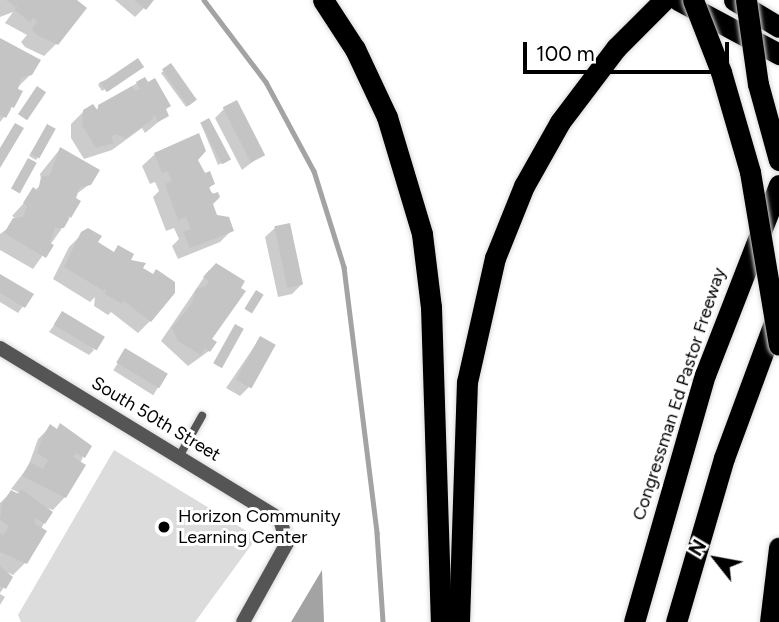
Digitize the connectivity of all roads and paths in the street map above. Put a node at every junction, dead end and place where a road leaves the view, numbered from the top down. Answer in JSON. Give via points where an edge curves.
{"nodes":[{"id":1,"x":323,"y":0,"type":"edge"},
{"id":2,"x":664,"y":0,"type":"edge"},
{"id":3,"x":678,"y":0,"type":"edge"},
{"id":4,"x":693,"y":0,"type":"edge"},
{"id":5,"x":741,"y":2,"type":"edge"},
{"id":6,"x":779,"y":27,"type":"edge"},
{"id":7,"x":779,"y":54,"type":"edge"},
{"id":8,"x":779,"y":160,"type":"edge"},
{"id":9,"x":779,"y":185,"type":"edge"},
{"id":10,"x":779,"y":310,"type":"edge"},
{"id":11,"x":779,"y":345,"type":"edge"},
{"id":12,"x":0,"y":348,"type":"edge"},
{"id":13,"x":202,"y":416,"type":"dead end"},
{"id":14,"x":180,"y":455,"type":"junction"},
{"id":15,"x":779,"y":548,"type":"edge"},
{"id":16,"x":243,"y":622,"type":"edge"},
{"id":17,"x":441,"y":622,"type":"edge"},
{"id":18,"x":459,"y":622,"type":"edge"},
{"id":19,"x":634,"y":622,"type":"edge"},
{"id":20,"x":676,"y":622,"type":"edge"},
{"id":21,"x":770,"y":622,"type":"edge"}],
"edges":[{"from":1,"to":17,"type":"highway","via":[[355,49],[387,117],[422,234],[431,307]]},
{"from":2,"to":18,"type":"highway","via":[[616,48],[534,164],[487,283],[466,393]]},
{"from":3,"to":7,"type":"highway"},
{"from":4,"to":11,"type":"highway","bridge":true,"via":[[721,72],[750,172]]},
{"from":5,"to":6,"type":"highway"},
{"from":5,"to":8,"type":"highway","bridge":true},
{"from":9,"to":19,"type":"highway","name":"Congressman Ed Pastor Freeway","via":[[705,375]]},
{"from":10,"to":20,"type":"highway","via":[[724,458]]},
{"from":12,"to":14,"type":"street","name":"South 50th Street"},
{"from":13,"to":14,"type":"lane"},
{"from":14,"to":16,"type":"street","name":"South 50th Street","via":[[270,510],[286,531],[280,559]]},
{"from":15,"to":21,"type":"highway"}]}
